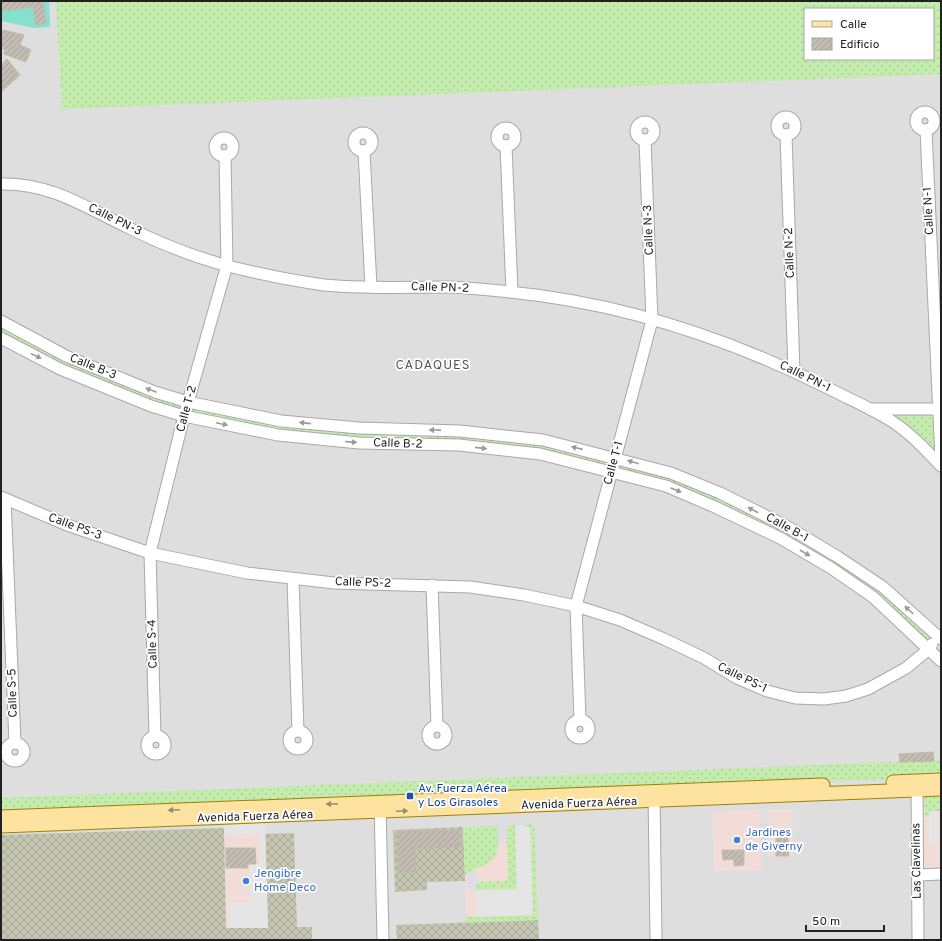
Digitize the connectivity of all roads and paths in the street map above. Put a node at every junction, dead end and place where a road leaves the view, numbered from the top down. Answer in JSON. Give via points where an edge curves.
{"nodes":[{"id":1,"x":926,"y":130,"type":"dead end"},
{"id":2,"x":786,"y":135,"type":"dead end"},
{"id":3,"x":645,"y":140,"type":"dead end"},
{"id":4,"x":506,"y":146,"type":"dead end"},
{"id":5,"x":364,"y":151,"type":"dead end"},
{"id":6,"x":225,"y":156,"type":"dead end"},
{"id":7,"x":1,"y":184,"type":"edge"},
{"id":8,"x":227,"y":265,"type":"junction"},
{"id":9,"x":371,"y":287,"type":"junction"},
{"id":10,"x":512,"y":292,"type":"junction"},
{"id":11,"x":652,"y":320,"type":"junction"},
{"id":12,"x":1,"y":322,"type":"edge"},
{"id":13,"x":20,"y":332,"type":"junction"},
{"id":14,"x":1,"y":338,"type":"edge"},
{"id":15,"x":12,"y":344,"type":"junction"},
{"id":16,"x":794,"y":371,"type":"junction"},
{"id":17,"x":188,"y":402,"type":"junction"},
{"id":18,"x":869,"y":409,"type":"junction"},
{"id":19,"x":938,"y":409,"type":"junction"},
{"id":20,"x":184,"y":416,"type":"junction"},
{"id":21,"x":615,"y":457,"type":"junction"},
{"id":22,"x":941,"y":460,"type":"edge"},
{"id":23,"x":941,"y":466,"type":"edge"},
{"id":24,"x":612,"y":471,"type":"junction"},
{"id":25,"x":3,"y":498,"type":"edge"},
{"id":26,"x":788,"y":527,"type":"junction"},
{"id":27,"x":780,"y":538,"type":"junction"},
{"id":28,"x":150,"y":553,"type":"junction"},
{"id":29,"x":292,"y":579,"type":"junction"},
{"id":30,"x":432,"y":585,"type":"junction"},
{"id":31,"x":576,"y":606,"type":"junction"},
{"id":32,"x":940,"y":635,"type":"edge"},
{"id":33,"x":929,"y":649,"type":"junction"},
{"id":34,"x":941,"y":661,"type":"edge"},
{"id":35,"x":580,"y":720,"type":"dead end"},
{"id":36,"x":437,"y":726,"type":"dead end"},
{"id":37,"x":298,"y":731,"type":"dead end"},
{"id":38,"x":155,"y":736,"type":"dead end"},
{"id":39,"x":15,"y":743,"type":"dead end"},
{"id":40,"x":941,"y":780,"type":"edge"},
{"id":41,"x":917,"y":786,"type":"junction"},
{"id":42,"x":941,"y":789,"type":"edge"},
{"id":43,"x":654,"y":796,"type":"junction"},
{"id":44,"x":380,"y":807,"type":"junction"},
{"id":45,"x":1,"y":817,"type":"edge"},
{"id":46,"x":1,"y":826,"type":"edge"},
{"id":47,"x":941,"y":874,"type":"edge"},
{"id":48,"x":918,"y":875,"type":"junction"},
{"id":49,"x":383,"y":940,"type":"edge"},
{"id":50,"x":656,"y":940,"type":"edge"},
{"id":51,"x":918,"y":940,"type":"edge"}],
"edges":[{"from":1,"to":19,"type":"street","name":"Calle N-1"},
{"from":2,"to":16,"type":"street","name":"Calle N-2"},
{"from":3,"to":11,"type":"street","name":"Calle N-3"},
{"from":4,"to":10,"type":"street"},
{"from":5,"to":9,"type":"street"},
{"from":6,"to":8,"type":"street","name":"Calle T-2"},
{"from":7,"to":8,"type":"street","name":"Calle PN-3","via":[[52,190],[136,231],[178,249]]},
{"from":8,"to":9,"type":"street","name":"Calle PN-2","via":[[274,277]]},
{"from":8,"to":17,"type":"street","name":"Calle T-2"},
{"from":9,"to":10,"type":"street","name":"Calle PN-2","via":[[448,287]]},
{"from":10,"to":11,"type":"street","name":"Calle PN-2","via":[[612,309]]},
{"from":11,"to":16,"type":"street","name":"Calle PN-1","via":[[696,332]]},
{"from":11,"to":21,"type":"street","name":"Calle T-1"},
{"from":12,"to":13,"type":"street","name":"Calle B-3"},
{"from":13,"to":15,"type":"street"},
{"from":17,"to":13,"type":"street","name":"Calle B-3","one_way":true,"via":[[73,359]]},
{"from":14,"to":15,"type":"street","name":"Calle B-3"},
{"from":15,"to":20,"type":"street","name":"Calle B-3","one_way":true,"via":[[60,369],[151,406]]},
{"from":16,"to":18,"type":"street","name":"Calle PN-1"},
{"from":17,"to":20,"type":"street","name":"Calle T-2"},
{"from":21,"to":17,"type":"street","name":"Calle B-2","one_way":true,"via":[[543,440],[460,431],[360,428],[281,421]]},
{"from":18,"to":19,"type":"street"},
{"from":18,"to":23,"type":"street","name":"Calle PN-1","via":[[893,422]]},
{"from":19,"to":22,"type":"street","name":"Calle N-1"},
{"from":20,"to":24,"type":"street","name":"Calle B-2","one_way":true,"via":[[278,435],[359,443],[459,445],[540,454]]},
{"from":20,"to":28,"type":"street","name":"Calle T-2"},
{"from":21,"to":24,"type":"street","name":"Calle T-1"},
{"from":26,"to":21,"type":"street","name":"Calle B-1","one_way":true,"via":[[671,472]]},
{"from":24,"to":27,"type":"street","name":"Calle B-1","one_way":true,"via":[[666,486]]},
{"from":24,"to":31,"type":"street","name":"Calle T-1"},
{"from":25,"to":28,"type":"street","name":"Calle PS-3","via":[[67,525]]},
{"from":25,"to":39,"type":"street","name":"Calle S-5"},
{"from":26,"to":27,"type":"street"},
{"from":32,"to":26,"type":"street","name":"Calle B-1","one_way":true,"via":[[883,587]]},
{"from":27,"to":33,"type":"street","name":"Calle B-1","one_way":true,"via":[[873,596]]},
{"from":28,"to":29,"type":"street","name":"Calle PS-2","via":[[247,573]]},
{"from":28,"to":38,"type":"street","name":"Calle S-4"},
{"from":29,"to":30,"type":"street","name":"Calle PS-2","via":[[334,583]]},
{"from":29,"to":37,"type":"street"},
{"from":30,"to":31,"type":"street","name":"Calle PS-2","via":[[470,587]]},
{"from":30,"to":36,"type":"street"},
{"from":31,"to":33,"type":"street","name":"Calle PS-1","via":[[664,638],[737,678],[767,691],[795,698],[824,699],[868,689],[906,668]]},
{"from":31,"to":35,"type":"street","name":"Calle T-1"},
{"from":32,"to":33,"type":"street"},
{"from":33,"to":34,"type":"street","name":"Calle B-1"},
{"from":40,"to":41,"type":"main road","name":"Avenida Fuerza Aérea"},
{"from":41,"to":42,"type":"main road","name":"Avenida Fuerza Aérea"},
{"from":41,"to":43,"type":"main road","name":"Avenida Fuerza Aérea"},
{"from":41,"to":48,"type":"street","name":"Las Clavelinas"},
{"from":43,"to":44,"type":"main road","name":"Avenida Fuerza Aérea"},
{"from":43,"to":50,"type":"street"},
{"from":44,"to":45,"type":"main road","name":"Avenida Fuerza Aérea","one_way":true},
{"from":44,"to":46,"type":"main road","name":"Avenida Fuerza Aérea"},
{"from":44,"to":49,"type":"street"},
{"from":47,"to":48,"type":"street"},
{"from":48,"to":51,"type":"street","name":"Las Clavelinas"}]}
